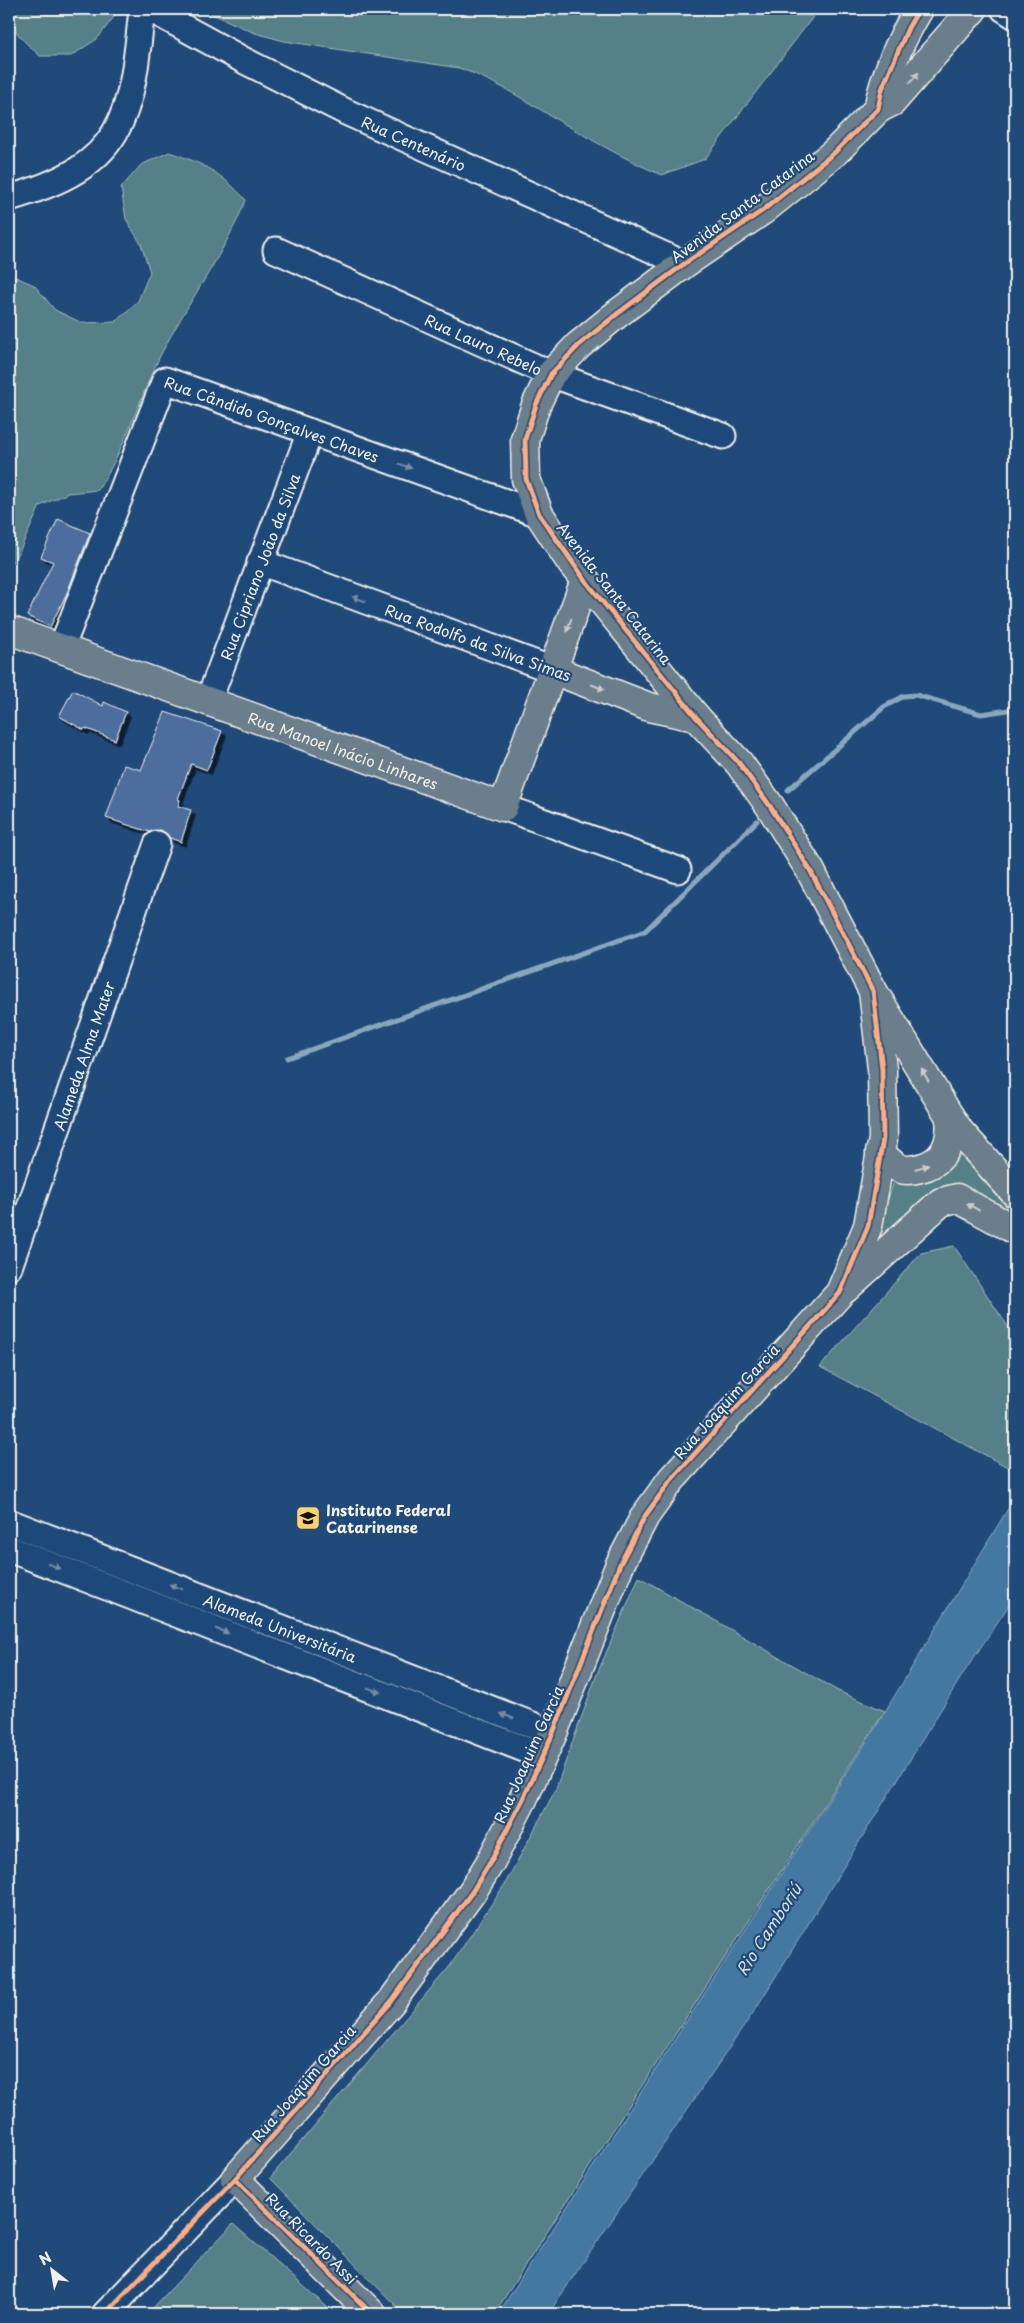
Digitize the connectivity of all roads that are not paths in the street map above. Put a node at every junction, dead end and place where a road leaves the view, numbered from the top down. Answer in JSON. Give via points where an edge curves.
{"nodes":[{"id":1,"x":142,"y":9,"type":"edge"},
{"id":2,"x":150,"y":9,"type":"edge"},
{"id":3,"x":919,"y":9,"type":"edge"},
{"id":4,"x":923,"y":9,"type":"edge"},
{"id":5,"x":973,"y":9,"type":"edge"},
{"id":6,"x":1004,"y":9,"type":"edge"},
{"id":7,"x":1015,"y":16,"type":"edge"},
{"id":8,"x":956,"y":30,"type":"junction"},
{"id":9,"x":878,"y":110,"type":"junction"},
{"id":10,"x":9,"y":198,"type":"edge"},
{"id":11,"x":276,"y":250,"type":"dead end"},
{"id":12,"x":684,"y":264,"type":"junction"},
{"id":13,"x":551,"y":374,"type":"junction"},
{"id":14,"x":310,"y":432,"type":"junction"},
{"id":15,"x":723,"y":436,"type":"dead end"},
{"id":16,"x":539,"y":514,"type":"junction"},
{"id":17,"x":260,"y":562,"type":"junction"},
{"id":18,"x":585,"y":580,"type":"junction"},
{"id":19,"x":9,"y":630,"type":"edge"},
{"id":20,"x":61,"y":649,"type":"junction"},
{"id":21,"x":553,"y":670,"type":"junction"},
{"id":22,"x":208,"y":702,"type":"junction"},
{"id":23,"x":696,"y":716,"type":"junction"},
{"id":24,"x":502,"y":807,"type":"junction"},
{"id":25,"x":157,"y":844,"type":"dead end"},
{"id":26,"x":678,"y":870,"type":"dead end"},
{"id":27,"x":873,"y":991,"type":"junction"},
{"id":28,"x":950,"y":1117,"type":"junction"},
{"id":29,"x":880,"y":1152,"type":"junction"},
{"id":30,"x":1015,"y":1193,"type":"edge"},
{"id":31,"x":1015,"y":1230,"type":"edge"},
{"id":32,"x":9,"y":1267,"type":"edge"},
{"id":33,"x":840,"y":1293,"type":"junction"},
{"id":34,"x":9,"y":1522,"type":"edge"},
{"id":35,"x":9,"y":1549,"type":"edge"},
{"id":36,"x":547,"y":1745,"type":"junction"},
{"id":37,"x":235,"y":2178,"type":"junction"},
{"id":38,"x":105,"y":2314,"type":"edge"},
{"id":39,"x":372,"y":2314,"type":"edge"}],
"edges":[{"from":1,"to":10,"type":"street","via":[[133,86],[124,116],[107,147],[74,173]]},
{"from":2,"to":12,"type":"street","name":"Rua Centenário","via":[[346,112]]},
{"from":3,"to":9,"type":"main road","via":[[882,89]]},
{"from":4,"to":8,"type":"main road","via":[[936,25]]},
{"from":5,"to":8,"type":"main road","name":"Avenida Santa Catarina"},
{"from":6,"to":7,"type":"street"},
{"from":9,"to":8,"type":"main road","name":"Avenida Santa Catarina","one_way":true,"via":[[892,102]]},
{"from":9,"to":12,"type":"main road","name":"Avenida Santa Catarina","via":[[834,153],[769,205]]},
{"from":11,"to":13,"type":"street","name":"Rua Lauro Rebelo"},
{"from":12,"to":13,"type":"main road","name":"Avenida Santa Catarina","via":[[616,314]]},
{"from":13,"to":15,"type":"street","name":"Rua Lauro Rebelo"},
{"from":13,"to":16,"type":"main road","name":"Avenida Santa Catarina","via":[[525,439],[526,479]]},
{"from":14,"to":16,"type":"street","name":"Rua Cândido Gonçalves Chaves","one_way":true},
{"from":14,"to":17,"type":"street","name":"Rua Cipriano João da Silva"},
{"from":14,"to":20,"type":"street","name":"Rua Cândido Gonçalves Chaves","via":[[166,380]]},
{"from":16,"to":18,"type":"main road","name":"Avenida Santa Catarina"},
{"from":21,"to":17,"type":"street","name":"Rua Rodolfo da Silva Simas","one_way":true},
{"from":17,"to":22,"type":"street","name":"Rua Cipriano João da Silva"},
{"from":18,"to":21,"type":"main road","one_way":true},
{"from":18,"to":23,"type":"main road","name":"Avenida Santa Catarina"},
{"from":19,"to":20,"type":"main road","name":"Rua Manoel Inácio Linhares"},
{"from":20,"to":22,"type":"main road","name":"Rua Manoel Inácio Linhares"},
{"from":21,"to":23,"type":"main road","name":"Rua Rodolfo da Silva Simas","one_way":true,"via":[[650,708]]},
{"from":21,"to":24,"type":"main road"},
{"from":22,"to":24,"type":"main road","name":"Rua Manoel Inácio Linhares"},
{"from":23,"to":27,"type":"main road","name":"Avenida Santa Catarina","via":[[739,763],[770,806],[810,870]]},
{"from":24,"to":26,"type":"street","name":"Rua Manoel Inácio Linhares"},
{"from":25,"to":32,"type":"street","name":"Alameda Alma Mater"},
{"from":28,"to":27,"type":"main road","name":"Avenida Santa Catarina","one_way":true},
{"from":27,"to":29,"type":"main road","name":"Avenida Santa Catarina","via":[[882,1069]]},
{"from":29,"to":28,"type":"main road","one_way":true,"via":[[898,1168],[924,1168],[943,1155],[952,1133]]},
{"from":28,"to":30,"type":"main road","name":"Avenida Santa Catarina"},
{"from":29,"to":33,"type":"main road","name":"Rua Joaquim Garcia","via":[[868,1226]]},
{"from":31,"to":33,"type":"main road","one_way":true,"via":[[957,1198],[951,1198],[941,1202]]},
{"from":33,"to":36,"type":"main road","name":"Rua Joaquim Garcia","via":[[684,1466],[645,1516],[620,1564]]},
{"from":36,"to":34,"type":"street","name":"Alameda Universitária","one_way":true},
{"from":35,"to":36,"type":"street","name":"Alameda Universitária","one_way":true},
{"from":36,"to":37,"type":"main road","name":"Rua Joaquim Garcia","via":[[491,1861],[446,1929],[391,2002]]},
{"from":37,"to":38,"type":"street","name":"Rua Joaquim Garcia"},
{"from":37,"to":39,"type":"main road","name":"Rua Ricardo Assi"}]}
